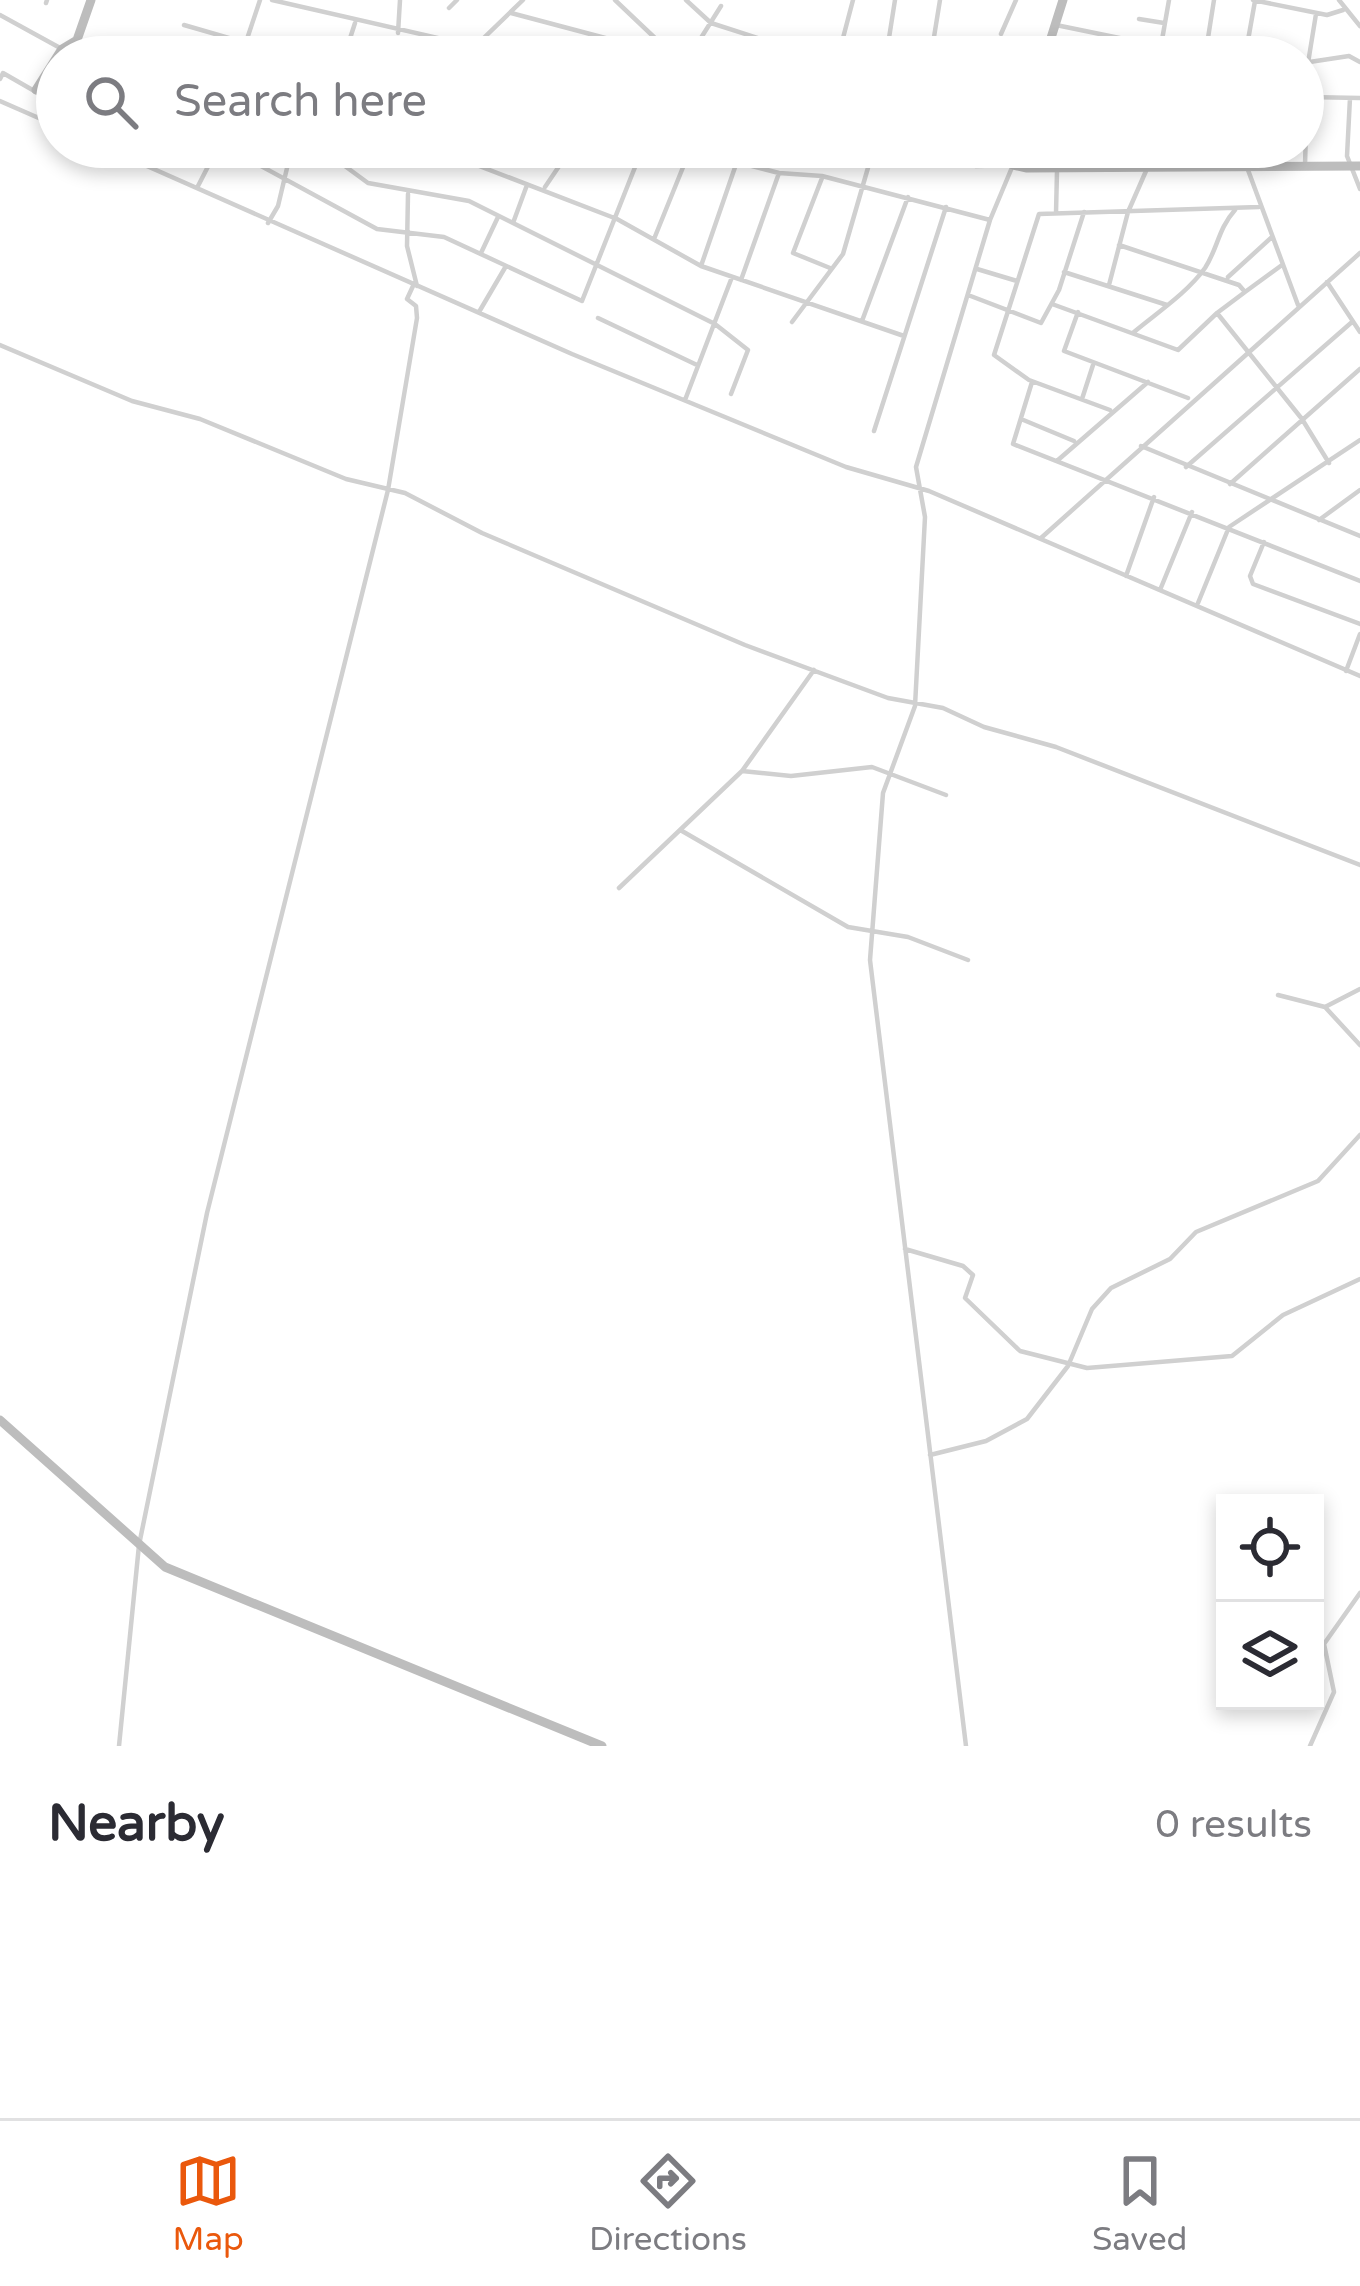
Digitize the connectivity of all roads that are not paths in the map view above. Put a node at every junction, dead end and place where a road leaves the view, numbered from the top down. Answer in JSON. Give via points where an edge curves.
{"nodes":[{"id":1,"x":91,"y":0,"type":"edge"},
{"id":2,"x":260,"y":0,"type":"edge"},
{"id":3,"x":272,"y":0,"type":"edge"},
{"id":4,"x":400,"y":0,"type":"edge"},
{"id":5,"x":458,"y":0,"type":"edge"},
{"id":6,"x":523,"y":0,"type":"edge"},
{"id":7,"x":615,"y":0,"type":"edge"},
{"id":8,"x":686,"y":0,"type":"edge"},
{"id":9,"x":853,"y":0,"type":"edge"},
{"id":10,"x":895,"y":0,"type":"edge"},
{"id":11,"x":940,"y":0,"type":"edge"},
{"id":12,"x":1016,"y":0,"type":"edge"},
{"id":13,"x":1063,"y":0,"type":"edge"},
{"id":14,"x":1169,"y":0,"type":"edge"},
{"id":15,"x":1214,"y":0,"type":"edge"},
{"id":16,"x":1254,"y":0,"type":"edge"},
{"id":17,"x":1339,"y":0,"type":"edge"},
{"id":18,"x":722,"y":6,"type":"dead end"},
{"id":19,"x":449,"y":8,"type":"dead end"},
{"id":20,"x":1343,"y":10,"type":"junction"},
{"id":21,"x":511,"y":13,"type":"junction"},
{"id":22,"x":1316,"y":14,"type":"junction"},
{"id":23,"x":0,"y":15,"type":"edge"},
{"id":24,"x":1139,"y":19,"type":"dead end"},
{"id":25,"x":711,"y":22,"type":"junction"},
{"id":26,"x":355,"y":23,"type":"junction"},
{"id":27,"x":1165,"y":23,"type":"junction"},
{"id":28,"x":1359,"y":24,"type":"edge"},
{"id":29,"x":184,"y":25,"type":"dead end"},
{"id":30,"x":1057,"y":25,"type":"junction"},
{"id":31,"x":398,"y":33,"type":"junction"},
{"id":32,"x":1001,"y":34,"type":"dead end"},
{"id":33,"x":38,"y":36,"type":"edge"},
{"id":34,"x":78,"y":36,"type":"edge"},
{"id":35,"x":221,"y":36,"type":"edge"},
{"id":36,"x":247,"y":36,"type":"edge"},
{"id":37,"x":351,"y":36,"type":"edge"},
{"id":38,"x":411,"y":36,"type":"edge"},
{"id":39,"x":487,"y":36,"type":"edge"},
{"id":40,"x":598,"y":36,"type":"edge"},
{"id":41,"x":653,"y":36,"type":"edge"},
{"id":42,"x":702,"y":36,"type":"edge"},
{"id":43,"x":748,"y":36,"type":"edge"},
{"id":44,"x":844,"y":36,"type":"edge"},
{"id":45,"x":889,"y":36,"type":"edge"},
{"id":46,"x":934,"y":36,"type":"edge"},
{"id":47,"x":1053,"y":36,"type":"edge"},
{"id":48,"x":1110,"y":36,"type":"edge"},
{"id":49,"x":1163,"y":36,"type":"edge"},
{"id":50,"x":1210,"y":36,"type":"edge"},
{"id":51,"x":1248,"y":36,"type":"edge"},
{"id":52,"x":1311,"y":36,"type":"edge"},
{"id":53,"x":1324,"y":60,"type":"edge"},
{"id":54,"x":1360,"y":62,"type":"edge"},
{"id":55,"x":0,"y":79,"type":"edge"},
{"id":56,"x":36,"y":90,"type":"edge"},
{"id":57,"x":1324,"y":97,"type":"edge"},
{"id":58,"x":1350,"y":98,"type":"junction"},
{"id":59,"x":1360,"y":98,"type":"edge"},
{"id":60,"x":0,"y":101,"type":"edge"},
{"id":61,"x":36,"y":117,"type":"edge"},
{"id":62,"x":1324,"y":165,"type":"edge"},
{"id":63,"x":1355,"y":166,"type":"edge"},
{"id":64,"x":155,"y":168,"type":"edge"},
{"id":65,"x":209,"y":168,"type":"edge"},
{"id":66,"x":261,"y":168,"type":"edge"},
{"id":67,"x":286,"y":168,"type":"edge"},
{"id":68,"x":348,"y":168,"type":"edge"},
{"id":69,"x":558,"y":168,"type":"edge"},
{"id":70,"x":635,"y":168,"type":"edge"},
{"id":71,"x":683,"y":168,"type":"edge"},
{"id":72,"x":735,"y":168,"type":"edge"},
{"id":73,"x":755,"y":168,"type":"edge"},
{"id":74,"x":870,"y":168,"type":"edge"},
{"id":75,"x":1011,"y":168,"type":"edge"},
{"id":76,"x":1057,"y":168,"type":"edge"},
{"id":77,"x":1141,"y":168,"type":"edge"},
{"id":78,"x":1249,"y":168,"type":"edge"},
{"id":79,"x":487,"y":169,"type":"edge"},
{"id":80,"x":778,"y":173,"type":"junction"},
{"id":81,"x":822,"y":176,"type":"junction"},
{"id":82,"x":283,"y":180,"type":"junction"},
{"id":83,"x":527,"y":184,"type":"junction"},
{"id":84,"x":198,"y":186,"type":"junction"},
{"id":85,"x":866,"y":188,"type":"junction"},
{"id":86,"x":544,"y":189,"type":"junction"},
{"id":87,"x":1360,"y":189,"type":"edge"},
{"id":88,"x":408,"y":194,"type":"junction"},
{"id":89,"x":908,"y":197,"type":"junction"},
{"id":90,"x":946,"y":207,"type":"junction"},
{"id":91,"x":1259,"y":207,"type":"junction"},
{"id":92,"x":1235,"y":210,"type":"junction"},
{"id":93,"x":1084,"y":212,"type":"junction"},
{"id":94,"x":1128,"y":212,"type":"junction"},
{"id":95,"x":1056,"y":213,"type":"junction"},
{"id":96,"x":499,"y":217,"type":"junction"},
{"id":97,"x":616,"y":219,"type":"junction"},
{"id":98,"x":990,"y":220,"type":"junction"},
{"id":99,"x":268,"y":223,"type":"junction"},
{"id":100,"x":513,"y":223,"type":"junction"},
{"id":101,"x":408,"y":233,"type":"junction"},
{"id":102,"x":1272,"y":236,"type":"junction"},
{"id":103,"x":654,"y":241,"type":"junction"},
{"id":104,"x":1119,"y":245,"type":"junction"},
{"id":105,"x":481,"y":253,"type":"junction"},
{"id":106,"x":1360,"y":253,"type":"edge"},
{"id":107,"x":598,"y":261,"type":"junction"},
{"id":108,"x":1282,"y":265,"type":"junction"},
{"id":109,"x":506,"y":266,"type":"junction"},
{"id":110,"x":701,"y":266,"type":"junction"},
{"id":111,"x":830,"y":268,"type":"junction"},
{"id":112,"x":976,"y":268,"type":"junction"},
{"id":113,"x":1064,"y":272,"type":"junction"},
{"id":114,"x":1201,"y":273,"type":"junction"},
{"id":115,"x":732,"y":277,"type":"junction"},
{"id":116,"x":1228,"y":278,"type":"junction"},
{"id":117,"x":741,"y":280,"type":"junction"},
{"id":118,"x":1017,"y":281,"type":"junction"},
{"id":119,"x":1327,"y":281,"type":"junction"},
{"id":120,"x":1108,"y":285,"type":"junction"},
{"id":121,"x":415,"y":286,"type":"junction"},
{"id":122,"x":1245,"y":292,"type":"junction"},
{"id":123,"x":968,"y":295,"type":"junction"},
{"id":124,"x":806,"y":303,"type":"junction"},
{"id":125,"x":1052,"y":304,"type":"junction"},
{"id":126,"x":1167,"y":305,"type":"junction"},
{"id":127,"x":1298,"y":305,"type":"junction"},
{"id":128,"x":479,"y":312,"type":"junction"},
{"id":129,"x":1007,"y":312,"type":"junction"},
{"id":130,"x":1078,"y":312,"type":"junction"},
{"id":131,"x":1217,"y":313,"type":"junction"},
{"id":132,"x":598,"y":318,"type":"dead end"},
{"id":133,"x":793,"y":322,"type":"dead end"},
{"id":134,"x":861,"y":322,"type":"junction"},
{"id":135,"x":1352,"y":322,"type":"junction"},
{"id":136,"x":715,"y":324,"type":"junction"},
{"id":137,"x":1360,"y":332,"type":"edge"},
{"id":138,"x":1132,"y":334,"type":"junction"},
{"id":139,"x":904,"y":336,"type":"junction"},
{"id":140,"x":0,"y":345,"type":"edge"},
{"id":141,"x":1249,"y":349,"type":"junction"},
{"id":142,"x":697,"y":365,"type":"junction"},
{"id":143,"x":1094,"y":365,"type":"junction"},
{"id":144,"x":1360,"y":369,"type":"edge"},
{"id":145,"x":1033,"y":381,"type":"junction"},
{"id":146,"x":1148,"y":382,"type":"junction"},
{"id":147,"x":1276,"y":387,"type":"junction"},
{"id":148,"x":731,"y":394,"type":"dead end"},
{"id":149,"x":1191,"y":399,"type":"junction"},
{"id":150,"x":685,"y":400,"type":"junction"},
{"id":151,"x":1082,"y":400,"type":"junction"},
{"id":152,"x":1110,"y":410,"type":"junction"},
{"id":153,"x":1302,"y":418,"type":"junction"},
{"id":154,"x":1021,"y":419,"type":"junction"},
{"id":155,"x":874,"y":431,"type":"dead end"},
{"id":156,"x":1360,"y":440,"type":"edge"},
{"id":157,"x":1074,"y":441,"type":"junction"},
{"id":158,"x":1141,"y":446,"type":"junction"},
{"id":159,"x":1057,"y":461,"type":"junction"},
{"id":160,"x":1329,"y":463,"type":"junction"},
{"id":161,"x":1186,"y":467,"type":"junction"},
{"id":162,"x":1106,"y":480,"type":"junction"},
{"id":163,"x":1230,"y":484,"type":"junction"},
{"id":164,"x":920,"y":488,"type":"junction"},
{"id":165,"x":388,"y":490,"type":"junction"},
{"id":166,"x":1360,"y":490,"type":"edge"},
{"id":167,"x":1154,"y":497,"type":"junction"},
{"id":168,"x":1270,"y":500,"type":"junction"},
{"id":169,"x":1192,"y":512,"type":"junction"},
{"id":170,"x":1319,"y":520,"type":"junction"},
{"id":171,"x":1229,"y":527,"type":"junction"},
{"id":172,"x":1360,"y":536,"type":"edge"},
{"id":173,"x":1041,"y":538,"type":"junction"},
{"id":174,"x":1264,"y":542,"type":"junction"},
{"id":175,"x":1126,"y":576,"type":"junction"},
{"id":176,"x":1360,"y":581,"type":"edge"},
{"id":177,"x":1160,"y":591,"type":"junction"},
{"id":178,"x":1197,"y":605,"type":"junction"},
{"id":179,"x":1360,"y":624,"type":"edge"},
{"id":180,"x":1360,"y":634,"type":"edge"},
{"id":181,"x":814,"y":670,"type":"junction"},
{"id":182,"x":1346,"y":671,"type":"junction"},
{"id":183,"x":1360,"y":676,"type":"edge"},
{"id":184,"x":915,"y":706,"type":"junction"},
{"id":185,"x":742,"y":771,"type":"junction"},
{"id":186,"x":891,"y":774,"type":"junction"},
{"id":187,"x":946,"y":795,"type":"dead end"},
{"id":188,"x":682,"y":831,"type":"junction"},
{"id":189,"x":1360,"y":866,"type":"edge"},
{"id":190,"x":619,"y":888,"type":"dead end"},
{"id":191,"x":872,"y":935,"type":"junction"},
{"id":192,"x":968,"y":960,"type":"dead end"},
{"id":193,"x":1360,"y":989,"type":"edge"},
{"id":194,"x":1277,"y":995,"type":"dead end"},
{"id":195,"x":1324,"y":1007,"type":"junction"},
{"id":196,"x":1360,"y":1045,"type":"edge"},
{"id":197,"x":1360,"y":1136,"type":"edge"},
{"id":198,"x":905,"y":1249,"type":"junction"},
{"id":199,"x":1360,"y":1279,"type":"edge"},
{"id":200,"x":1068,"y":1366,"type":"junction"},
{"id":201,"x":0,"y":1420,"type":"edge"},
{"id":202,"x":930,"y":1455,"type":"junction"},
{"id":203,"x":139,"y":1545,"type":"junction"},
{"id":204,"x":1360,"y":1593,"type":"edge"},
{"id":205,"x":119,"y":1746,"type":"edge"},
{"id":206,"x":602,"y":1746,"type":"edge"},
{"id":207,"x":966,"y":1746,"type":"edge"},
{"id":208,"x":1310,"y":1746,"type":"edge"}],
"edges":[{"from":1,"to":34,"type":"street"},
{"from":2,"to":36,"type":"street"},
{"from":3,"to":26,"type":"street"},
{"from":4,"to":31,"type":"street"},
{"from":5,"to":19,"type":"street"},
{"from":6,"to":21,"type":"street"},
{"from":7,"to":41,"type":"street"},
{"from":8,"to":25,"type":"street"},
{"from":9,"to":44,"type":"street"},
{"from":10,"to":45,"type":"street"},
{"from":11,"to":46,"type":"street"},
{"from":12,"to":32,"type":"street"},
{"from":13,"to":30,"type":"street"},
{"from":14,"to":27,"type":"street"},
{"from":15,"to":50,"type":"street"},
{"from":16,"to":22,"type":"street"},
{"from":16,"to":51,"type":"street"},
{"from":17,"to":20,"type":"street"},
{"from":18,"to":25,"type":"street"},
{"from":20,"to":22,"type":"street"},
{"from":20,"to":28,"type":"street"},
{"from":21,"to":39,"type":"street"},
{"from":21,"to":40,"type":"street"},
{"from":22,"to":52,"type":"street"},
{"from":23,"to":33,"type":"street"},
{"from":24,"to":27,"type":"street"},
{"from":25,"to":42,"type":"street"},
{"from":25,"to":43,"type":"street"},
{"from":26,"to":31,"type":"street"},
{"from":26,"to":37,"type":"street"},
{"from":27,"to":49,"type":"street"},
{"from":29,"to":35,"type":"street"},
{"from":30,"to":47,"type":"street"},
{"from":30,"to":48,"type":"street"},
{"from":31,"to":38,"type":"street"},
{"from":53,"to":54,"type":"street"},
{"from":55,"to":56,"type":"street","via":[[3,73]]},
{"from":57,"to":58,"type":"street"},
{"from":58,"to":59,"type":"street"},
{"from":58,"to":63,"type":"street"},
{"from":60,"to":61,"type":"street"},
{"from":62,"to":63,"type":"street"},
{"from":63,"to":87,"type":"street"},
{"from":64,"to":84,"type":"street"},
{"from":65,"to":84,"type":"street"},
{"from":66,"to":82,"type":"street"},
{"from":67,"to":82,"type":"street"},
{"from":68,"to":88,"type":"street"},
{"from":69,"to":86,"type":"street"},
{"from":70,"to":97,"type":"street"},
{"from":71,"to":103,"type":"street"},
{"from":72,"to":110,"type":"street"},
{"from":73,"to":80,"type":"street"},
{"from":74,"to":85,"type":"street"},
{"from":75,"to":98,"type":"street"},
{"from":76,"to":95,"type":"street"},
{"from":77,"to":94,"type":"street"},
{"from":78,"to":91,"type":"street"},
{"from":79,"to":83,"type":"street"},
{"from":80,"to":81,"type":"street"},
{"from":80,"to":117,"type":"street"},
{"from":81,"to":85,"type":"street"},
{"from":81,"to":111,"type":"street","via":[[793,253]]},
{"from":82,"to":99,"type":"street"},
{"from":82,"to":101,"type":"street","via":[[377,230]]},
{"from":83,"to":86,"type":"street"},
{"from":83,"to":100,"type":"street"},
{"from":84,"to":99,"type":"street"},
{"from":85,"to":89,"type":"street"},
{"from":85,"to":111,"type":"street","via":[[844,254]]},
{"from":86,"to":97,"type":"street"},
{"from":88,"to":96,"type":"street","via":[[469,201]]},
{"from":88,"to":101,"type":"street"},
{"from":89,"to":90,"type":"street"},
{"from":89,"to":134,"type":"street"},
{"from":90,"to":98,"type":"street"},
{"from":90,"to":139,"type":"street"},
{"from":91,"to":92,"type":"street"},
{"from":91,"to":102,"type":"street"},
{"from":92,"to":94,"type":"street"},
{"from":92,"to":114,"type":"street"},
{"from":93,"to":94,"type":"street"},
{"from":93,"to":95,"type":"street"},
{"from":93,"to":113,"type":"street"},
{"from":94,"to":104,"type":"street"},
{"from":95,"to":118,"type":"street","via":[[1039,214]]},
{"from":96,"to":100,"type":"street"},
{"from":96,"to":105,"type":"street"},
{"from":97,"to":103,"type":"street"},
{"from":97,"to":107,"type":"street"},
{"from":98,"to":112,"type":"street"},
{"from":99,"to":121,"type":"street"},
{"from":100,"to":107,"type":"street"},
{"from":101,"to":105,"type":"street"},
{"from":101,"to":121,"type":"street"},
{"from":102,"to":108,"type":"street"},
{"from":102,"to":116,"type":"street"},
{"from":103,"to":110,"type":"street"},
{"from":104,"to":114,"type":"street"},
{"from":104,"to":120,"type":"street"},
{"from":105,"to":109,"type":"street"},
{"from":106,"to":119,"type":"street"},
{"from":107,"to":109,"type":"street","via":[[582,301]]},
{"from":107,"to":136,"type":"street"},
{"from":108,"to":122,"type":"street"},
{"from":108,"to":127,"type":"street"},
{"from":109,"to":128,"type":"street"},
{"from":110,"to":115,"type":"street"},
{"from":111,"to":124,"type":"street"},
{"from":112,"to":118,"type":"street"},
{"from":112,"to":123,"type":"street"},
{"from":113,"to":120,"type":"street"},
{"from":113,"to":125,"type":"street"},
{"from":114,"to":116,"type":"street"},
{"from":114,"to":126,"type":"street"},
{"from":115,"to":117,"type":"street"},
{"from":115,"to":136,"type":"street"},
{"from":116,"to":122,"type":"street"},
{"from":117,"to":124,"type":"street"},
{"from":118,"to":129,"type":"street"},
{"from":119,"to":127,"type":"street"},
{"from":119,"to":135,"type":"street"},
{"from":120,"to":126,"type":"street"},
{"from":121,"to":128,"type":"street"},
{"from":121,"to":165,"type":"street","via":[[407,299],[418,318]]},
{"from":122,"to":131,"type":"street"},
{"from":123,"to":129,"type":"street"},
{"from":123,"to":164,"type":"street","via":[[916,467]]},
{"from":124,"to":133,"type":"street"},
{"from":124,"to":134,"type":"street"},
{"from":125,"to":129,"type":"street","via":[[1041,323]]},
{"from":125,"to":130,"type":"street"},
{"from":126,"to":138,"type":"street"},
{"from":127,"to":141,"type":"street"},
{"from":128,"to":150,"type":"street"},
{"from":129,"to":145,"type":"street","via":[[994,355]]},
{"from":130,"to":138,"type":"street"},
{"from":130,"to":143,"type":"street","via":[[1064,351]]},
{"from":131,"to":138,"type":"street","via":[[1178,350]]},
{"from":131,"to":141,"type":"street"},
{"from":132,"to":142,"type":"street"},
{"from":134,"to":139,"type":"street"},
{"from":135,"to":137,"type":"street"},
{"from":135,"to":147,"type":"street"},
{"from":136,"to":142,"type":"street"},
{"from":136,"to":148,"type":"street","via":[[748,350]]},
{"from":139,"to":155,"type":"street"},
{"from":140,"to":165,"type":"street","via":[[132,401]]},
{"from":141,"to":147,"type":"street"},
{"from":141,"to":149,"type":"street"},
{"from":142,"to":150,"type":"street"},
{"from":143,"to":146,"type":"street"},
{"from":143,"to":151,"type":"street"},
{"from":144,"to":153,"type":"street"},
{"from":145,"to":151,"type":"street"},
{"from":145,"to":154,"type":"street"},
{"from":146,"to":149,"type":"street"},
{"from":146,"to":152,"type":"street"},
{"from":147,"to":153,"type":"street"},
{"from":147,"to":161,"type":"street"},
{"from":149,"to":158,"type":"street"},
{"from":150,"to":164,"type":"street","via":[[846,467]]},
{"from":151,"to":152,"type":"street"},
{"from":152,"to":157,"type":"street"},
{"from":153,"to":160,"type":"street"},
{"from":153,"to":163,"type":"street"},
{"from":154,"to":157,"type":"street"},
{"from":154,"to":159,"type":"street","via":[[1012,444]]},
{"from":156,"to":160,"type":"street"},
{"from":157,"to":159,"type":"street"},
{"from":158,"to":161,"type":"street"},
{"from":158,"to":162,"type":"street"},
{"from":159,"to":162,"type":"street"},
{"from":160,"to":168,"type":"street"},
{"from":161,"to":163,"type":"street"},
{"from":162,"to":167,"type":"street"},
{"from":162,"to":173,"type":"street"},
{"from":163,"to":168,"type":"street"},
{"from":164,"to":173,"type":"street"},
{"from":164,"to":184,"type":"street"},
{"from":165,"to":181,"type":"street"},
{"from":165,"to":203,"type":"street","via":[[207,1213]]},
{"from":166,"to":170,"type":"street"},
{"from":167,"to":169,"type":"street"},
{"from":167,"to":175,"type":"street"},
{"from":168,"to":170,"type":"street"},
{"from":168,"to":171,"type":"street"},
{"from":169,"to":171,"type":"street"},
{"from":169,"to":177,"type":"street"},
{"from":170,"to":172,"type":"street"},
{"from":171,"to":174,"type":"street"},
{"from":171,"to":178,"type":"street"},
{"from":173,"to":175,"type":"street"},
{"from":174,"to":176,"type":"street"},
{"from":174,"to":179,"type":"street","via":[[1253,584]]},
{"from":175,"to":177,"type":"street"},
{"from":177,"to":178,"type":"street"},
{"from":178,"to":182,"type":"street"},
{"from":180,"to":182,"type":"street"},
{"from":181,"to":184,"type":"street"},
{"from":181,"to":185,"type":"street"},
{"from":182,"to":183,"type":"street"},
{"from":184,"to":186,"type":"street"},
{"from":184,"to":189,"type":"street","via":[[1056,747]]},
{"from":185,"to":186,"type":"street","via":[[791,776],[872,767]]},
{"from":185,"to":188,"type":"street"},
{"from":186,"to":187,"type":"street"},
{"from":186,"to":191,"type":"street"},
{"from":188,"to":190,"type":"street"},
{"from":188,"to":191,"type":"street"},
{"from":191,"to":192,"type":"street","via":[[908,937]]},
{"from":191,"to":198,"type":"street"},
{"from":193,"to":195,"type":"street"},
{"from":194,"to":195,"type":"street"},
{"from":195,"to":196,"type":"street"},
{"from":197,"to":200,"type":"street","via":[[1318,1181],[1196,1232],[1170,1259],[1112,1288],[1093,1309]]},
{"from":198,"to":200,"type":"street","via":[[963,1266],[973,1275],[970,1307],[1006,1342]]},
{"from":198,"to":202,"type":"street"},
{"from":199,"to":200,"type":"street","via":[[1283,1315],[1232,1356]]},
{"from":200,"to":202,"type":"street","via":[[1015,1427]]},
{"from":201,"to":203,"type":"street"},
{"from":202,"to":207,"type":"street"},
{"from":203,"to":205,"type":"street"},
{"from":203,"to":206,"type":"street","via":[[189,1579]]},
{"from":204,"to":208,"type":"street","via":[[1324,1644],[1334,1692]]}]}
